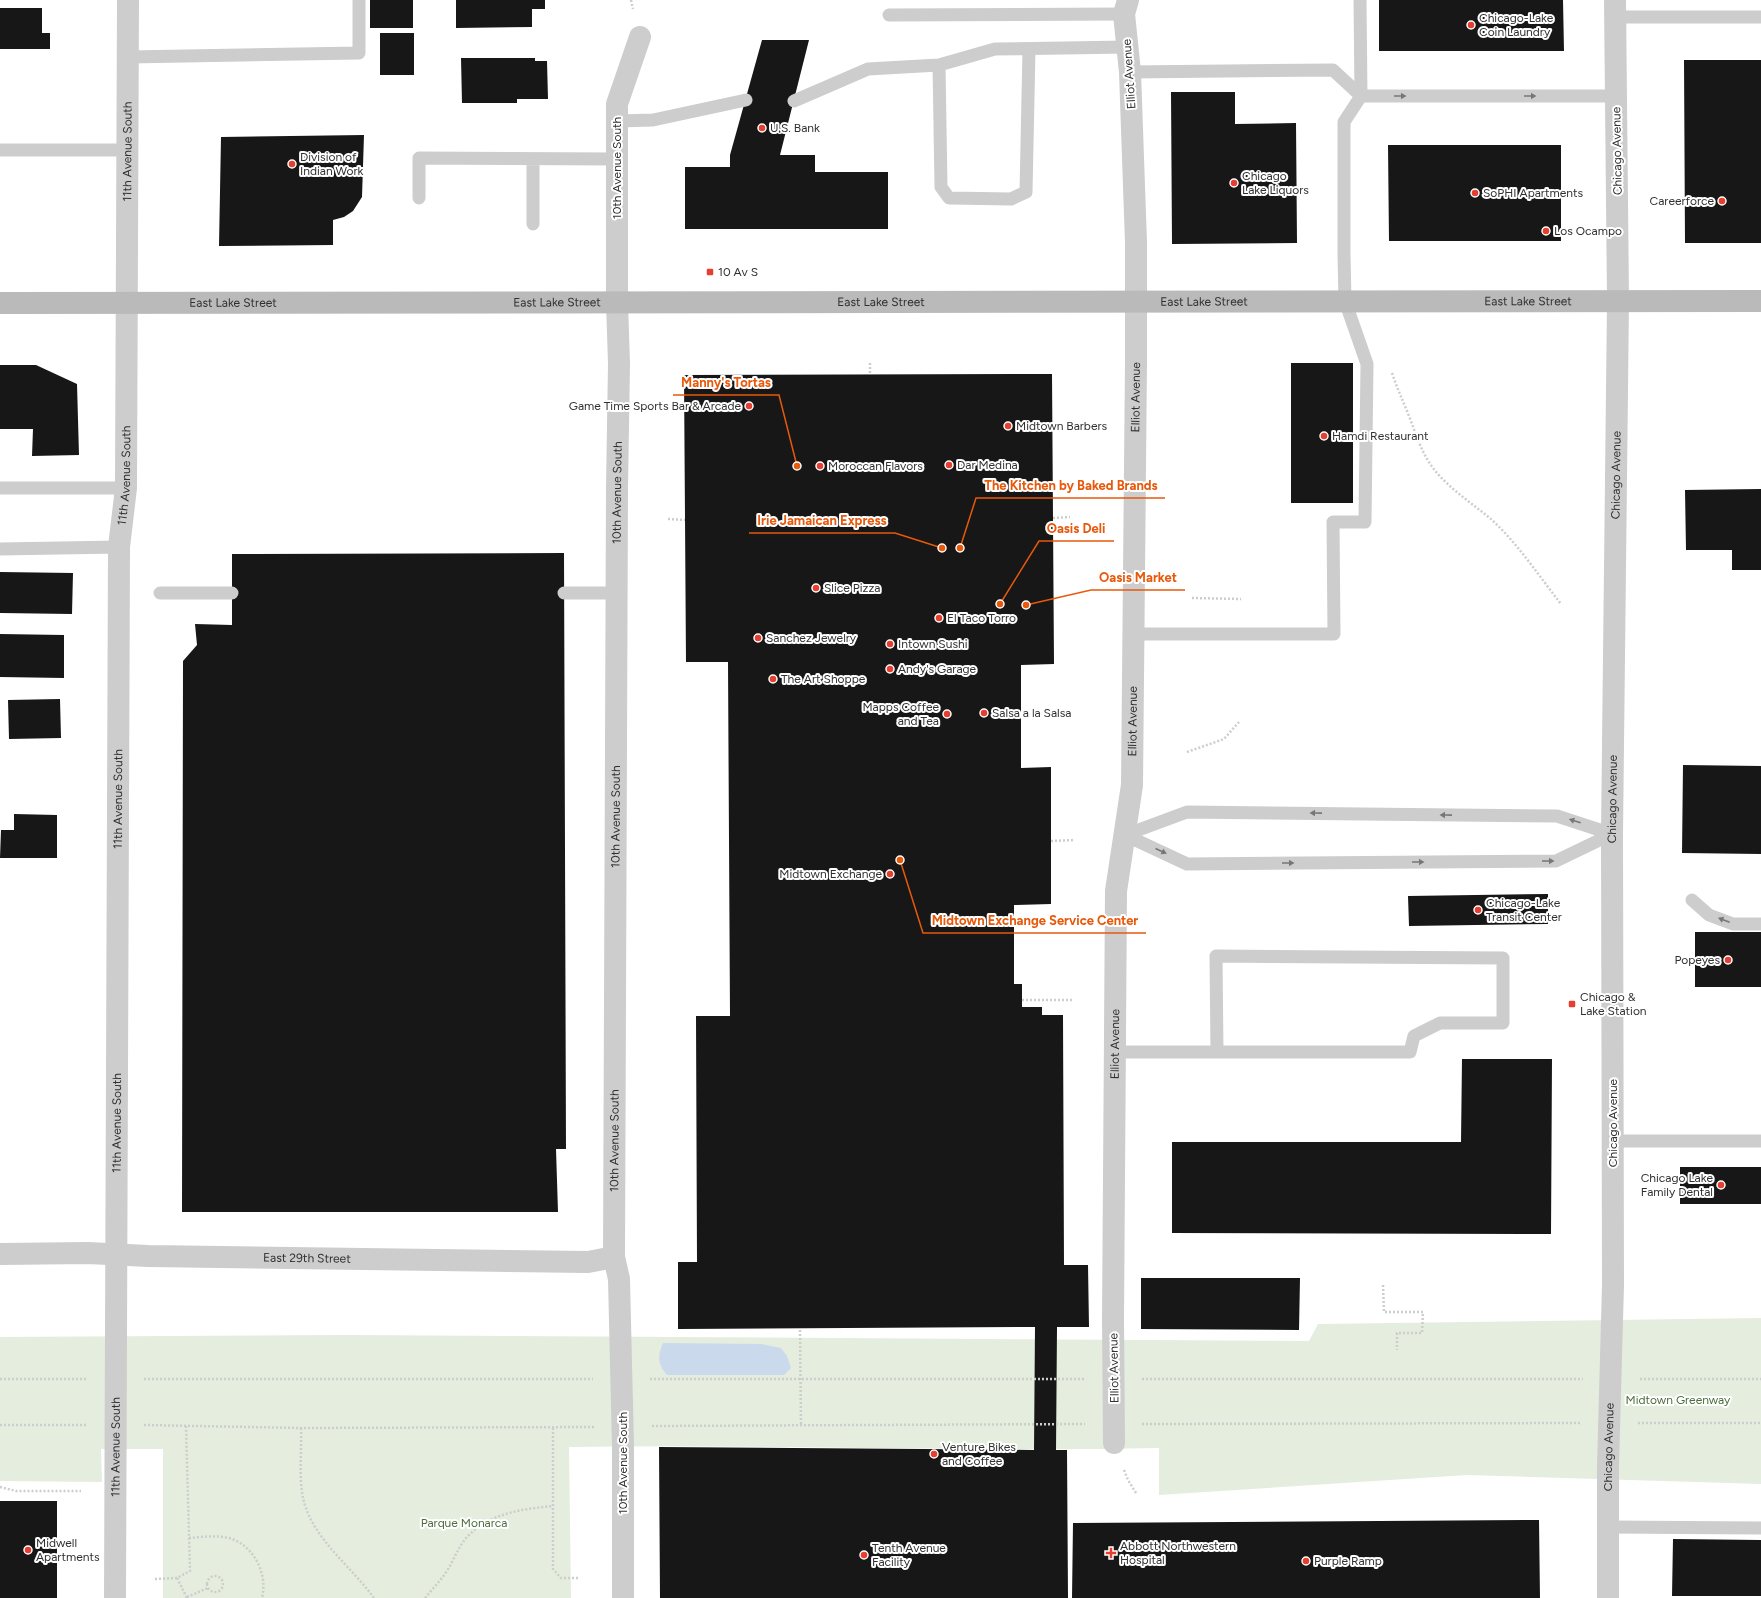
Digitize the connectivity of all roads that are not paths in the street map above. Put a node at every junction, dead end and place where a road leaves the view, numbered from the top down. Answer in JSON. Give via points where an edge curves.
{"nodes":[{"id":1,"x":128,"y":0,"type":"edge"},
{"id":2,"x":359,"y":0,"type":"edge"},
{"id":3,"x":1360,"y":0,"type":"edge"},
{"id":4,"x":1126,"y":7,"type":"edge"},
{"id":5,"x":1615,"y":9,"type":"edge"},
{"id":6,"x":889,"y":15,"type":"dead end"},
{"id":7,"x":1761,"y":17,"type":"edge"},
{"id":8,"x":640,"y":37,"type":"dead end"},
{"id":9,"x":1127,"y":47,"type":"junction"},
{"id":10,"x":1029,"y":49,"type":"junction"},
{"id":11,"x":129,"y":57,"type":"junction"},
{"id":12,"x":939,"y":65,"type":"junction"},
{"id":13,"x":1130,"y":72,"type":"junction"},
{"id":14,"x":1361,"y":96,"type":"junction"},
{"id":15,"x":1616,"y":96,"type":"junction"},
{"id":16,"x":746,"y":100,"type":"dead end"},
{"id":17,"x":794,"y":101,"type":"dead end"},
{"id":18,"x":617,"y":121,"type":"junction"},
{"id":19,"x":0,"y":150,"type":"edge"},
{"id":20,"x":128,"y":150,"type":"junction"},
{"id":21,"x":533,"y":159,"type":"junction"},
{"id":22,"x":617,"y":159,"type":"junction"},
{"id":23,"x":419,"y":198,"type":"dead end"},
{"id":24,"x":533,"y":224,"type":"dead end"},
{"id":25,"x":1137,"y":301,"type":"junction"},
{"id":26,"x":1345,"y":301,"type":"junction"},
{"id":27,"x":1618,"y":301,"type":"junction"},
{"id":28,"x":1761,"y":301,"type":"edge"},
{"id":29,"x":617,"y":302,"type":"junction"},
{"id":30,"x":0,"y":303,"type":"edge"},
{"id":31,"x":128,"y":303,"type":"junction"},
{"id":32,"x":0,"y":488,"type":"edge"},
{"id":33,"x":126,"y":488,"type":"junction"},
{"id":34,"x":119,"y":548,"type":"junction"},
{"id":35,"x":0,"y":549,"type":"edge"},
{"id":36,"x":160,"y":593,"type":"dead end"},
{"id":37,"x":232,"y":593,"type":"dead end"},
{"id":38,"x":564,"y":593,"type":"dead end"},
{"id":39,"x":616,"y":593,"type":"junction"},
{"id":40,"x":1134,"y":634,"type":"junction"},
{"id":41,"x":1612,"y":834,"type":"junction"},
{"id":42,"x":1125,"y":835,"type":"junction"},
{"id":43,"x":1692,"y":900,"type":"dead end"},
{"id":44,"x":1761,"y":924,"type":"edge"},
{"id":45,"x":1115,"y":1052,"type":"junction"},
{"id":46,"x":1217,"y":1052,"type":"junction"},
{"id":47,"x":1613,"y":1141,"type":"junction"},
{"id":48,"x":1761,"y":1141,"type":"edge"},
{"id":49,"x":0,"y":1254,"type":"edge"},
{"id":50,"x":116,"y":1254,"type":"junction"},
{"id":51,"x":614,"y":1257,"type":"junction"},
{"id":52,"x":1114,"y":1443,"type":"dead end"},
{"id":53,"x":1608,"y":1527,"type":"junction"},
{"id":54,"x":1761,"y":1528,"type":"edge"},
{"id":55,"x":115,"y":1598,"type":"edge"},
{"id":56,"x":623,"y":1598,"type":"edge"},
{"id":57,"x":1608,"y":1598,"type":"edge"}],
"edges":[{"from":1,"to":11,"type":"street","name":"11th Avenue South"},
{"from":2,"to":11,"type":"lane","via":[[359,53]]},
{"from":3,"to":14,"type":"lane"},
{"from":4,"to":6,"type":"lane"},
{"from":4,"to":9,"type":"street","name":"Elliot Avenue"},
{"from":5,"to":7,"type":"lane"},
{"from":5,"to":15,"type":"street","name":"Chicago Avenue"},
{"from":8,"to":18,"type":"street","name":"10th Avenue South","via":[[617,104]]},
{"from":9,"to":10,"type":"lane"},
{"from":9,"to":13,"type":"street","name":"Elliot Avenue"},
{"from":10,"to":12,"type":"lane","via":[[995,50]]},
{"from":10,"to":12,"type":"lane","via":[[1026,192],[1011,200],[949,198],[941,187]]},
{"from":11,"to":20,"type":"street","name":"11th Avenue South"},
{"from":12,"to":17,"type":"lane","via":[[868,69]]},
{"from":13,"to":14,"type":"lane","via":[[1333,70]]},
{"from":13,"to":25,"type":"street","name":"Elliot Avenue"},
{"from":14,"to":15,"type":"lane","one_way":true},
{"from":14,"to":26,"type":"lane","via":[[1344,122]]},
{"from":15,"to":27,"type":"street","name":"Chicago Avenue"},
{"from":16,"to":18,"type":"lane","via":[[653,120]]},
{"from":18,"to":22,"type":"street","name":"10th Avenue South"},
{"from":19,"to":20,"type":"lane"},
{"from":20,"to":31,"type":"street","name":"11th Avenue South"},
{"from":21,"to":22,"type":"lane"},
{"from":21,"to":23,"type":"lane","via":[[419,158]]},
{"from":21,"to":24,"type":"lane"},
{"from":22,"to":29,"type":"street","name":"10th Avenue South"},
{"from":25,"to":26,"type":"main road","name":"East Lake Street"},
{"from":25,"to":29,"type":"main road","name":"East Lake Street"},
{"from":25,"to":40,"type":"street","name":"Elliot Avenue"},
{"from":26,"to":27,"type":"main road","name":"East Lake Street"},
{"from":26,"to":40,"type":"lane","via":[[1368,364],[1365,522],[1333,522],[1334,634]]},
{"from":27,"to":28,"type":"main road","name":"East Lake Street"},
{"from":27,"to":41,"type":"street","name":"Chicago Avenue"},
{"from":29,"to":31,"type":"main road","name":"East Lake Street"},
{"from":29,"to":39,"type":"street","name":"10th Avenue South","via":[[619,364]]},
{"from":30,"to":31,"type":"main road","name":"East Lake Street"},
{"from":31,"to":33,"type":"street","name":"11th Avenue South"},
{"from":32,"to":33,"type":"lane"},
{"from":33,"to":34,"type":"street","name":"11th Avenue South"},
{"from":34,"to":35,"type":"lane"},
{"from":34,"to":50,"type":"street","name":"11th Avenue South"},
{"from":36,"to":37,"type":"lane"},
{"from":38,"to":39,"type":"lane"},
{"from":39,"to":51,"type":"street","name":"10th Avenue South"},
{"from":40,"to":42,"type":"street","name":"Elliot Avenue","via":[[1132,785]]},
{"from":41,"to":42,"type":"lane","one_way":true,"via":[[1557,816],[1187,812]]},
{"from":42,"to":41,"type":"lane","one_way":true,"via":[[1187,864],[1195,864],[1556,861]]},
{"from":41,"to":47,"type":"street","name":"Chicago Avenue"},
{"from":42,"to":45,"type":"street","name":"Elliot Avenue","via":[[1116,891]]},
{"from":44,"to":43,"type":"lane","one_way":true,"via":[[1732,924],[1709,915]]},
{"from":45,"to":46,"type":"lane"},
{"from":45,"to":52,"type":"street","name":"Elliot Avenue"},
{"from":46,"to":46,"type":"lane","via":[[1216,956],[1503,958],[1503,1024],[1440,1024],[1414,1036],[1410,1052]]},
{"from":47,"to":48,"type":"lane"},
{"from":47,"to":53,"type":"street","name":"Chicago Avenue"},
{"from":49,"to":50,"type":"street","name":"East 29th Street"},
{"from":50,"to":51,"type":"street","name":"East 29th Street","via":[[588,1262]]},
{"from":50,"to":55,"type":"street","name":"11th Avenue South"},
{"from":51,"to":56,"type":"street","name":"10th Avenue South","via":[[619,1279]]},
{"from":53,"to":54,"type":"lane"},
{"from":53,"to":57,"type":"street","name":"Chicago Avenue"}]}
